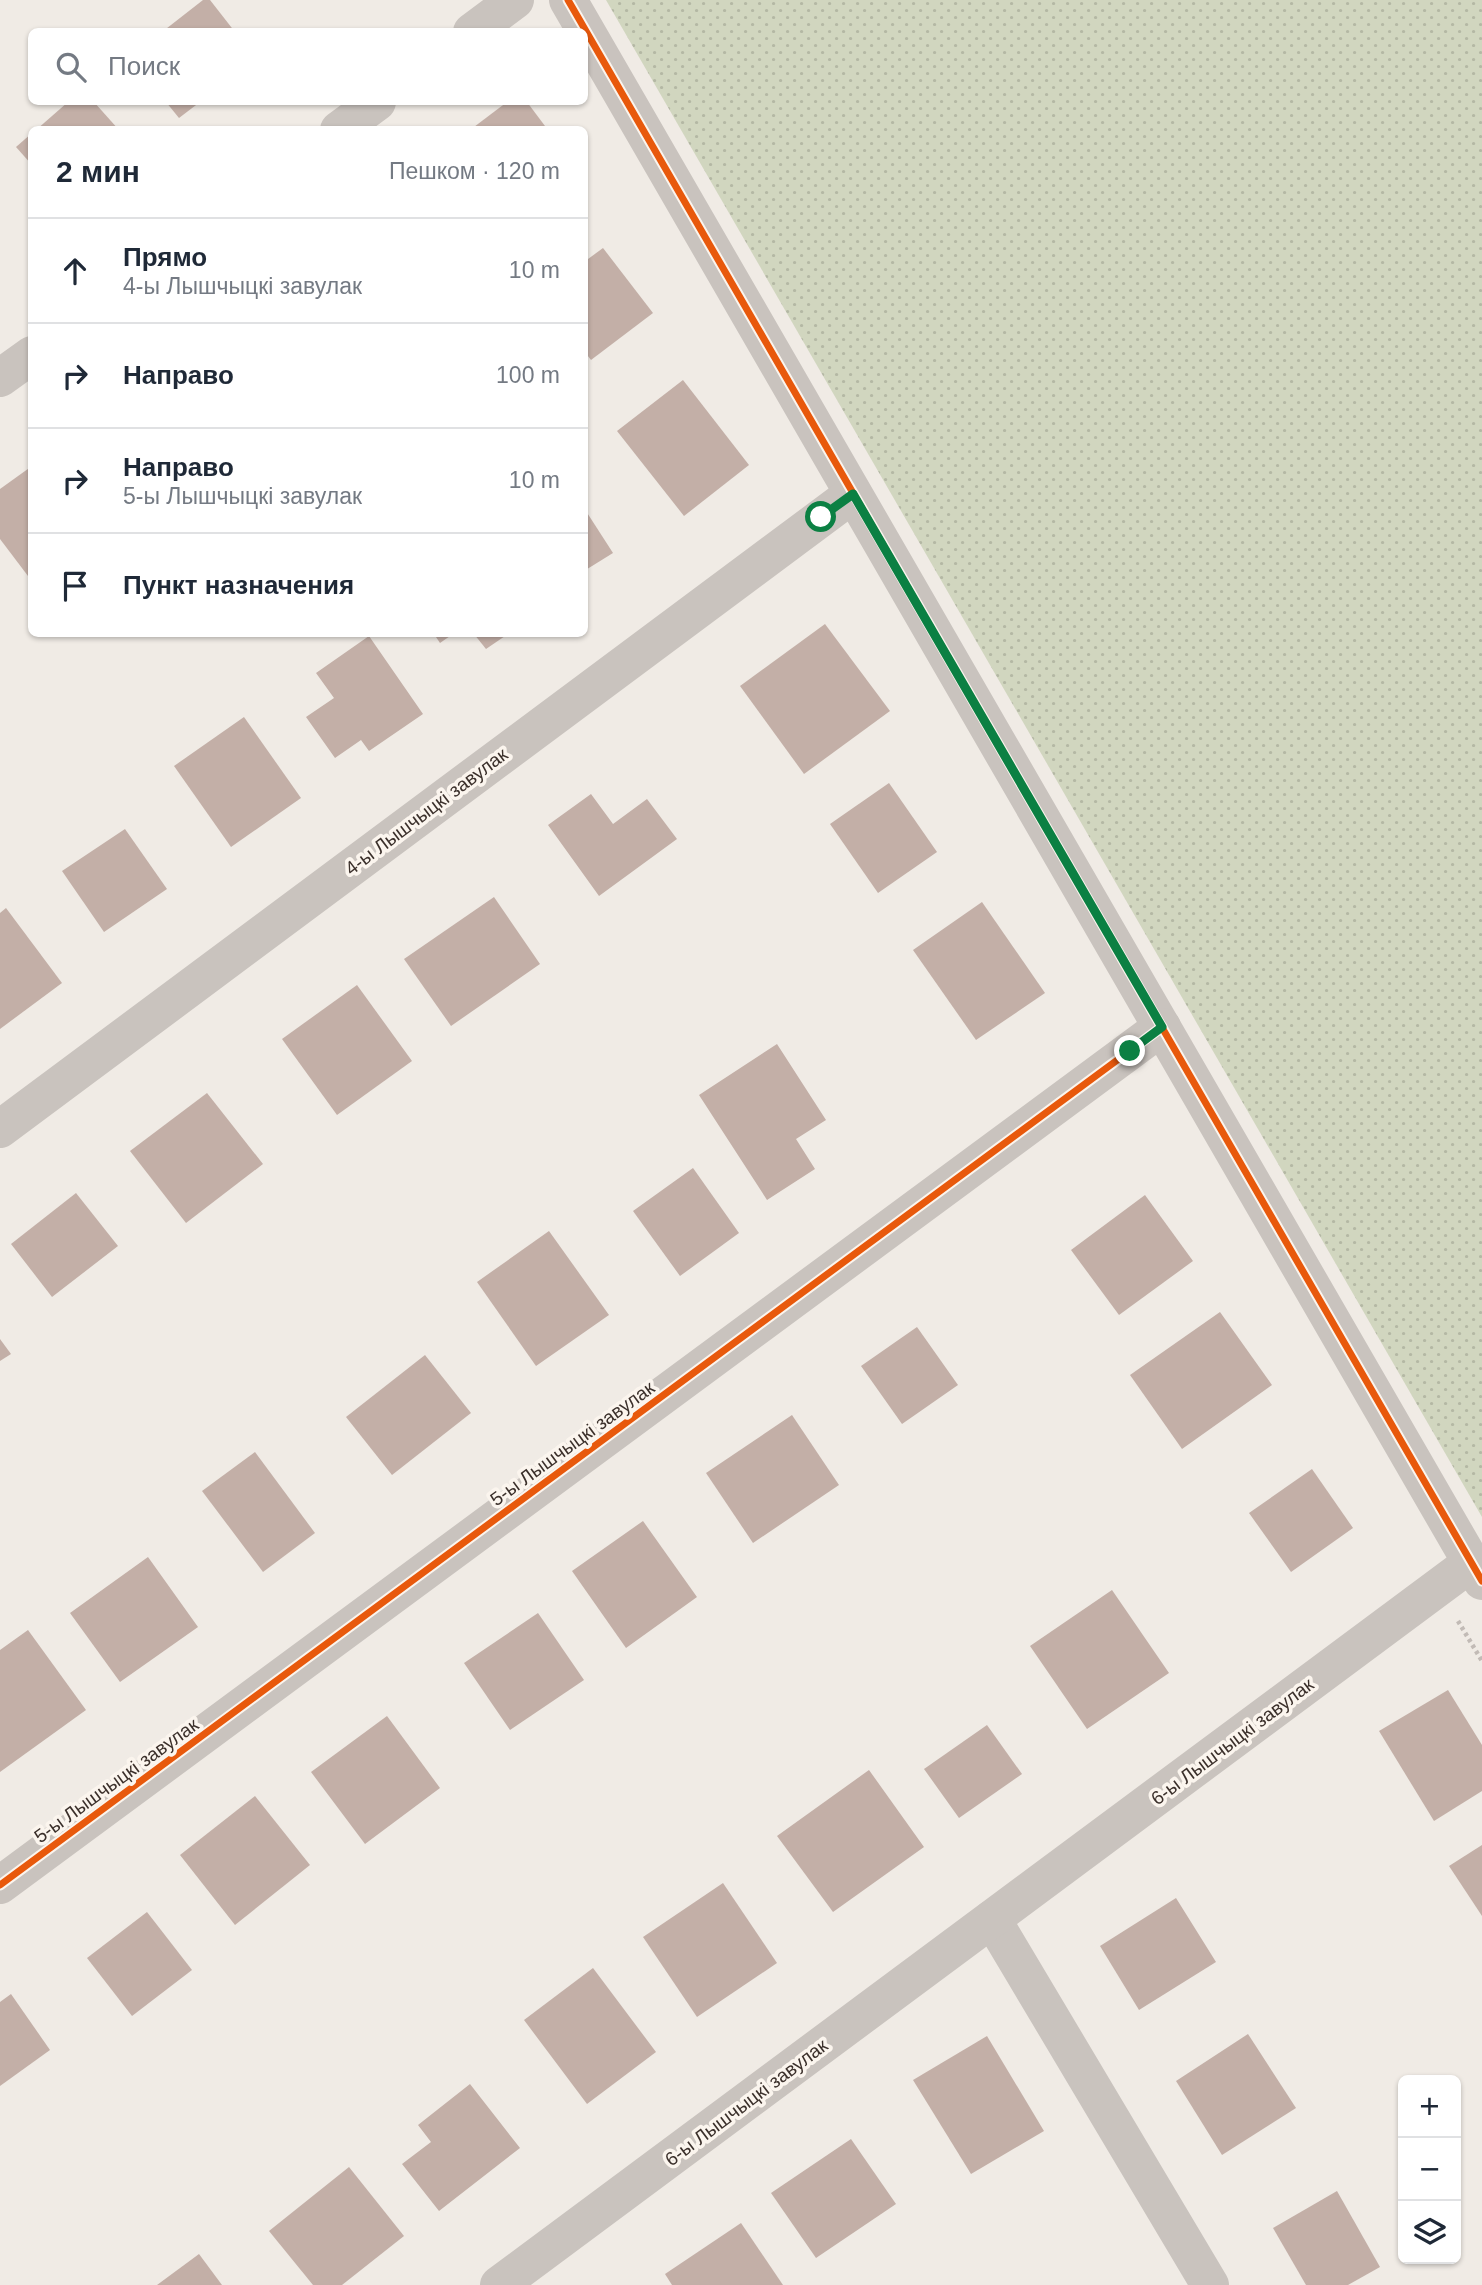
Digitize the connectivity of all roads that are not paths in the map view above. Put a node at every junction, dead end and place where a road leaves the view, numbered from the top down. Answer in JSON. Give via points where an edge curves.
{"nodes":[{"id":1,"x":515,"y":0,"type":"edge"},
{"id":2,"x":568,"y":0,"type":"edge"},
{"id":3,"x":477,"y":28,"type":"edge"},
{"id":4,"x":584,"y":28,"type":"edge"},
{"id":5,"x":588,"y":35,"type":"edge"},
{"id":6,"x":373,"y":105,"type":"edge"},
{"id":7,"x":344,"y":126,"type":"edge"},
{"id":8,"x":28,"y":358,"type":"edge"},
{"id":9,"x":0,"y":378,"type":"edge"},
{"id":10,"x":853,"y":494,"type":"junction"},
{"id":11,"x":1162,"y":1027,"type":"junction"},
{"id":12,"x":0,"y":1129,"type":"edge"},
{"id":13,"x":1477,"y":1572,"type":"edge"},
{"id":14,"x":0,"y":1885,"type":"edge"},
{"id":15,"x":992,"y":1919,"type":"junction"},
{"id":16,"x":499,"y":2285,"type":"edge"},
{"id":17,"x":1210,"y":2285,"type":"edge"}],
"edges":[{"from":1,"to":3,"type":"street"},
{"from":2,"to":4,"type":"street"},
{"from":5,"to":10,"type":"street"},
{"from":6,"to":7,"type":"street"},
{"from":8,"to":9,"type":"street"},
{"from":10,"to":11,"type":"street"},
{"from":10,"to":12,"type":"street","name":"4-ы Лышчыцкі завулак"},
{"from":11,"to":13,"type":"street"},
{"from":11,"to":14,"type":"street","name":"5-ы Лышчыцкі завулак"},
{"from":13,"to":15,"type":"street","name":"6-ы Лышчыцкі завулак"},
{"from":15,"to":16,"type":"street","name":"6-ы Лышчыцкі завулак"},
{"from":15,"to":17,"type":"street"}]}
